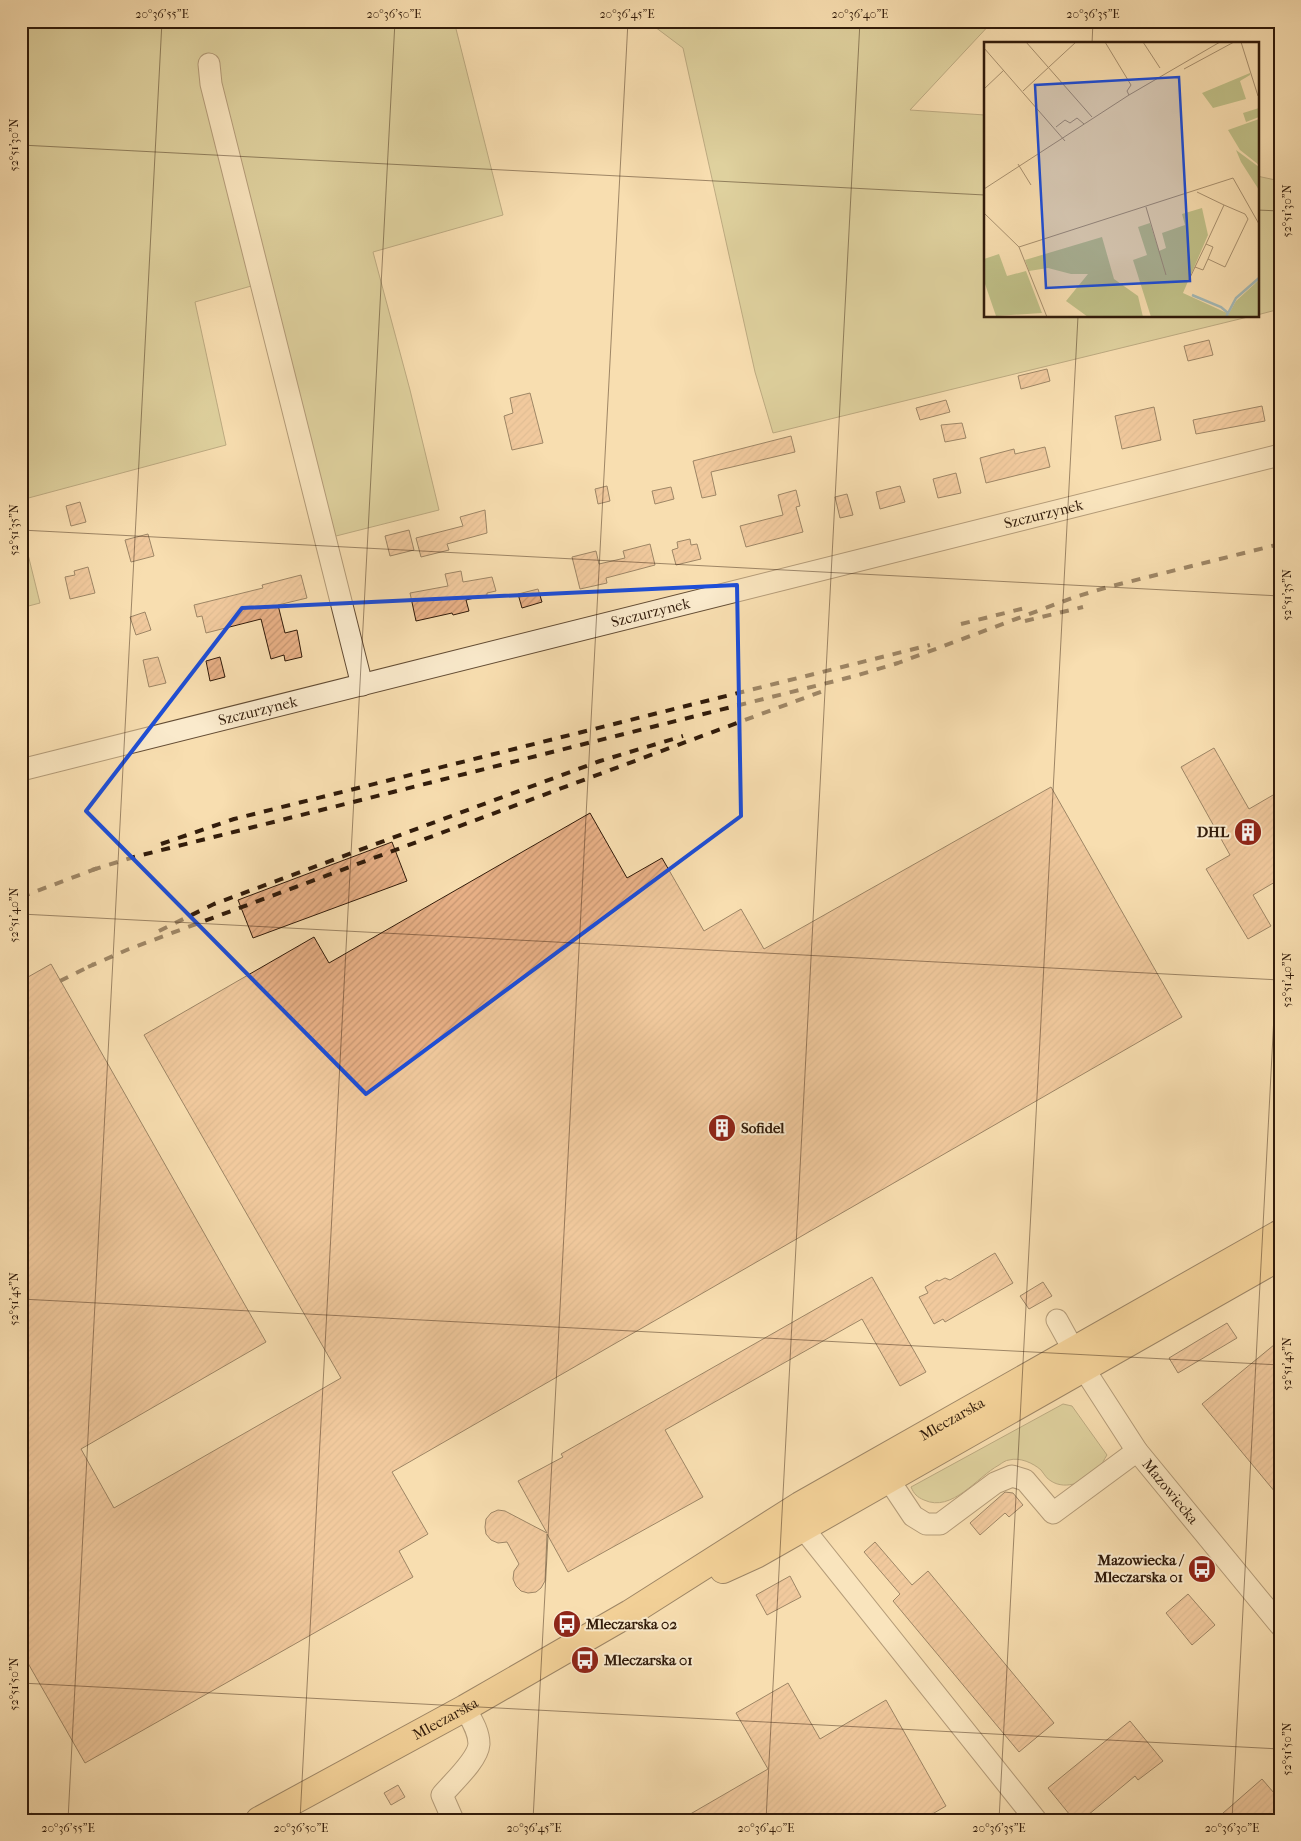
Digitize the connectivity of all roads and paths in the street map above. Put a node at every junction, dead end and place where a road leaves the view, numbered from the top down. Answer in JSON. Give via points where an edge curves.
{"nodes":[{"id":1,"x":209,"y":64,"type":"dead end"},
{"id":2,"x":1280,"y":455,"type":"edge"},
{"id":3,"x":362,"y":685,"type":"junction"},
{"id":4,"x":21,"y":770,"type":"edge"},
{"id":5,"x":1280,"y":1233,"type":"edge"},
{"id":6,"x":1280,"y":1257,"type":"edge"},
{"id":7,"x":1056,"y":1320,"type":"dead end"},
{"id":8,"x":1078,"y":1360,"type":"junction"},
{"id":9,"x":1136,"y":1451,"type":"junction"},
{"id":10,"x":883,"y":1470,"type":"junction"},
{"id":11,"x":803,"y":1528,"type":"junction"},
{"id":12,"x":630,"y":1613,"type":"junction"},
{"id":13,"x":1280,"y":1625,"type":"edge"},
{"id":14,"x":465,"y":1708,"type":"junction"},
{"id":15,"x":259,"y":1820,"type":"edge"},
{"id":16,"x":453,"y":1820,"type":"edge"},
{"id":17,"x":1036,"y":1820,"type":"edge"}],
"edges":[{"from":1,"to":3,"type":"street","via":[[211,84]]},
{"from":2,"to":3,"type":"street","name":"Szczurzynek"},
{"from":3,"to":4,"type":"street","name":"Szczurzynek"},
{"from":5,"to":8,"type":"main road","name":"Mleczarska"},
{"from":6,"to":8,"type":"main road","name":"Mleczarska"},
{"from":7,"to":8,"type":"street","name":"Mazowiecka"},
{"from":8,"to":9,"type":"street","name":"Mazowiecka"},
{"from":8,"to":10,"type":"main road","name":"Mleczarska"},
{"from":9,"to":10,"type":"street","via":[[1053,1513],[1024,1480],[1012,1476],[995,1483],[940,1524],[926,1524],[913,1516]]},
{"from":9,"to":13,"type":"street","name":"Mazowiecka"},
{"from":10,"to":11,"type":"main road","name":"Mleczarska"},
{"from":10,"to":12,"type":"main road","name":"Mleczarska","via":[[800,1505]]},
{"from":11,"to":12,"type":"main road","name":"Mleczarska","via":[[756,1555]]},
{"from":11,"to":17,"type":"street"},
{"from":12,"to":14,"type":"main road","name":"Mleczarska"},
{"from":14,"to":15,"type":"main road","name":"Mleczarska"},
{"from":14,"to":16,"type":"street","via":[[476,1728],[479,1746],[470,1764],[442,1795]]}]}
